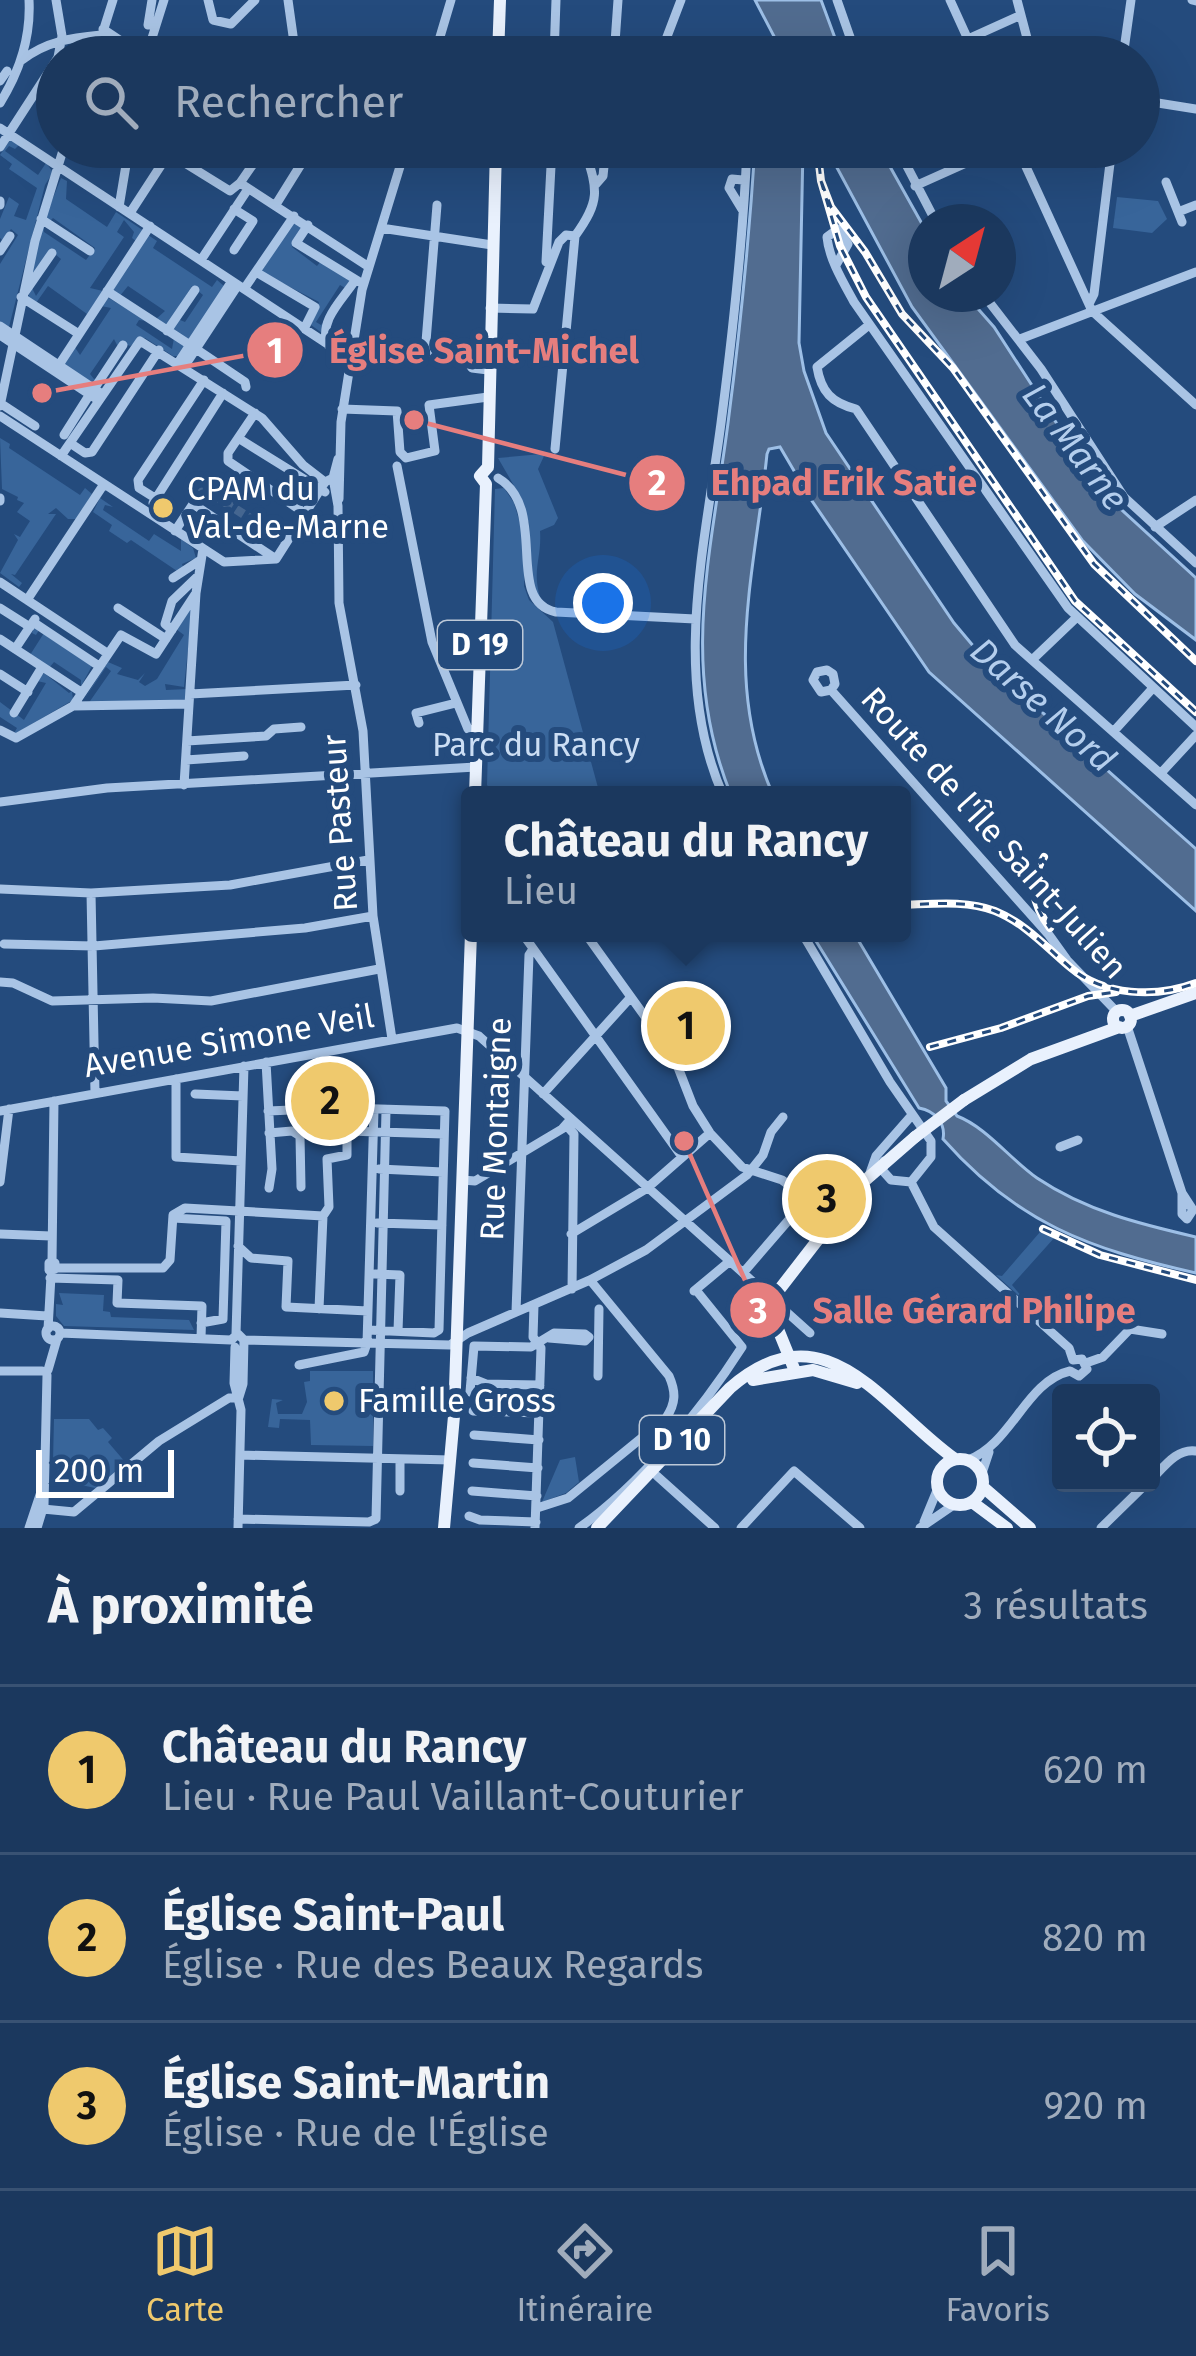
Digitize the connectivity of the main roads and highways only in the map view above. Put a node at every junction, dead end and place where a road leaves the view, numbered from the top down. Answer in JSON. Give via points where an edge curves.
{"nodes":[{"id":1,"x":500,"y":0,"type":"edge"},
{"id":2,"x":499,"y":36,"type":"edge"},
{"id":3,"x":495,"y":168,"type":"edge"},
{"id":4,"x":476,"y":786,"type":"edge"},
{"id":5,"x":470,"y":942,"type":"edge"},
{"id":6,"x":1196,"y":993,"type":"edge"},
{"id":7,"x":776,"y":1302,"type":"junction"},
{"id":8,"x":781,"y":1339,"type":"junction"},
{"id":9,"x":795,"y":1359,"type":"junction"},
{"id":10,"x":774,"y":1361,"type":"junction"},
{"id":11,"x":454,"y":1416,"type":"junction"},
{"id":12,"x":956,"y":1462,"type":"junction"},
{"id":13,"x":982,"y":1480,"type":"junction"},
{"id":14,"x":972,"y":1502,"type":"junction"},
{"id":15,"x":447,"y":1528,"type":"edge"},
{"id":16,"x":601,"y":1528,"type":"edge"},
{"id":17,"x":1006,"y":1528,"type":"edge"},
{"id":18,"x":1030,"y":1528,"type":"edge"}],
"edges":[{"from":1,"to":2,"type":"main road"},
{"from":3,"to":4,"type":"main road","number":"D 19"},
{"from":5,"to":11,"type":"main road"},
{"from":6,"to":7,"type":"main road","bridge":true,"via":[[1021,1064],[964,1100],[903,1147]]},
{"from":7,"to":8,"type":"main road"},
{"from":7,"to":9,"type":"main road"},
{"from":8,"to":9,"type":"main road"},
{"from":8,"to":10,"type":"main road"},
{"from":9,"to":10,"type":"main road","number":"D 10"},
{"from":9,"to":12,"type":"main road","via":[[829,1359],[862,1379]]},
{"from":9,"to":16,"type":"main road","number":"D 10","via":[[734,1393]]},
{"from":10,"to":16,"type":"main road","number":"D 10","via":[[730,1388]]},
{"from":11,"to":15,"type":"main road"},
{"from":11,"to":15,"type":"main road"},
{"from":12,"to":13,"type":"main road"},
{"from":12,"to":14,"type":"main road","via":[[939,1473],[938,1488],[955,1504]]},
{"from":13,"to":14,"type":"main road"},
{"from":13,"to":18,"type":"main road"},
{"from":14,"to":17,"type":"main road"}]}
